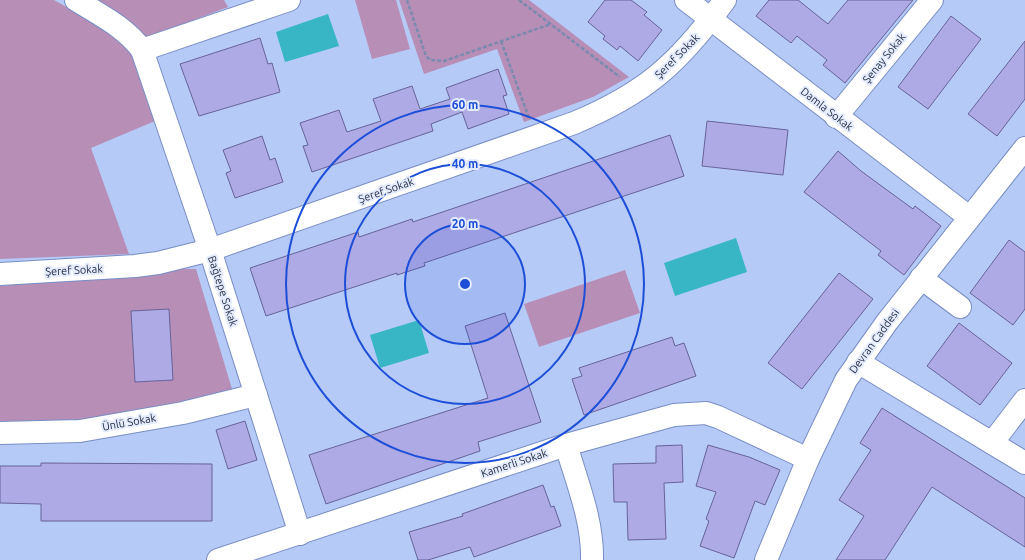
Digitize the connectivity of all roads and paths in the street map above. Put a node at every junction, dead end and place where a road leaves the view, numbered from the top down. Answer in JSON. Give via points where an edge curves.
{"nodes":[{"id":1,"x":76,"y":0,"type":"edge"},
{"id":2,"x":289,"y":0,"type":"edge"},
{"id":3,"x":407,"y":0,"type":"edge"},
{"id":4,"x":519,"y":0,"type":"edge"},
{"id":5,"x":686,"y":0,"type":"edge"},
{"id":6,"x":725,"y":0,"type":"edge"},
{"id":7,"x":932,"y":0,"type":"edge"},
{"id":8,"x":711,"y":19,"type":"junction"},
{"id":9,"x":551,"y":24,"type":"junction"},
{"id":10,"x":501,"y":41,"type":"junction"},
{"id":11,"x":142,"y":50,"type":"junction"},
{"id":12,"x":638,"y":91,"type":"junction"},
{"id":13,"x":836,"y":117,"type":"junction"},
{"id":14,"x":536,"y":137,"type":"junction"},
{"id":15,"x":1025,"y":148,"type":"edge"},
{"id":16,"x":969,"y":217,"type":"junction"},
{"id":17,"x":210,"y":250,"type":"junction"},
{"id":18,"x":0,"y":274,"type":"edge"},
{"id":19,"x":922,"y":278,"type":"junction"},
{"id":20,"x":960,"y":307,"type":"dead end"},
{"id":21,"x":858,"y":362,"type":"junction"},
{"id":22,"x":256,"y":395,"type":"junction"},
{"id":23,"x":1025,"y":400,"type":"edge"},
{"id":24,"x":0,"y":433,"type":"edge"},
{"id":25,"x":992,"y":443,"type":"junction"},
{"id":26,"x":566,"y":445,"type":"junction"},
{"id":27,"x":808,"y":459,"type":"junction"},
{"id":28,"x":1025,"y":463,"type":"edge"},
{"id":29,"x":300,"y":534,"type":"junction"},
{"id":30,"x":218,"y":560,"type":"edge"},
{"id":31,"x":592,"y":560,"type":"edge"},
{"id":32,"x":766,"y":560,"type":"edge"}],
"edges":[{"from":1,"to":11,"type":"street","name":"Bağtepe Sokak","via":[[122,29]]},
{"from":2,"to":11,"type":"street"},
{"from":3,"to":10,"type":"path","via":[[424,50],[430,60],[444,61]]},
{"from":4,"to":9,"type":"path"},
{"from":5,"to":8,"type":"street","name":"Damla Sokak"},
{"from":6,"to":8,"type":"street","name":"Şeref Sokak"},
{"from":7,"to":13,"type":"street","name":"Şenay Sokak"},
{"from":8,"to":12,"type":"street","name":"Şeref Sokak","via":[[674,62]]},
{"from":8,"to":13,"type":"street","name":"Damla Sokak"},
{"from":9,"to":10,"type":"path"},
{"from":9,"to":12,"type":"path"},
{"from":10,"to":14,"type":"path"},
{"from":11,"to":17,"type":"street","name":"Bağtepe Sokak"},
{"from":12,"to":14,"type":"street","name":"Şeref Sokak","via":[[604,111]]},
{"from":13,"to":16,"type":"street","name":"Damla Sokak"},
{"from":14,"to":17,"type":"street","name":"Şeref Sokak"},
{"from":15,"to":16,"type":"street","name":"Devran Caddesi"},
{"from":16,"to":19,"type":"street","name":"Devran Caddesi"},
{"from":17,"to":18,"type":"street","name":"Şeref Sokak","via":[[135,266]]},
{"from":17,"to":22,"type":"street","name":"Bağtepe Sokak"},
{"from":19,"to":20,"type":"street"},
{"from":19,"to":21,"type":"street","name":"Devran Caddesi"},
{"from":21,"to":25,"type":"street"},
{"from":21,"to":27,"type":"street","name":"Devran Caddesi","via":[[835,400]]},
{"from":22,"to":24,"type":"street","name":"Ünlü Sokak","via":[[183,413],[80,431]]},
{"from":22,"to":29,"type":"street","name":"Bağtepe Sokak"},
{"from":23,"to":25,"type":"street"},
{"from":25,"to":28,"type":"street"},
{"from":26,"to":27,"type":"street","name":"Kamerli Sokak","via":[[674,415],[706,413]]},
{"from":26,"to":29,"type":"street","name":"Kamerli Sokak"},
{"from":26,"to":31,"type":"street","via":[[589,525]]},
{"from":27,"to":32,"type":"street","name":"Devran Caddesi"},
{"from":29,"to":30,"type":"street","name":"Kamerli Sokak"}]}
